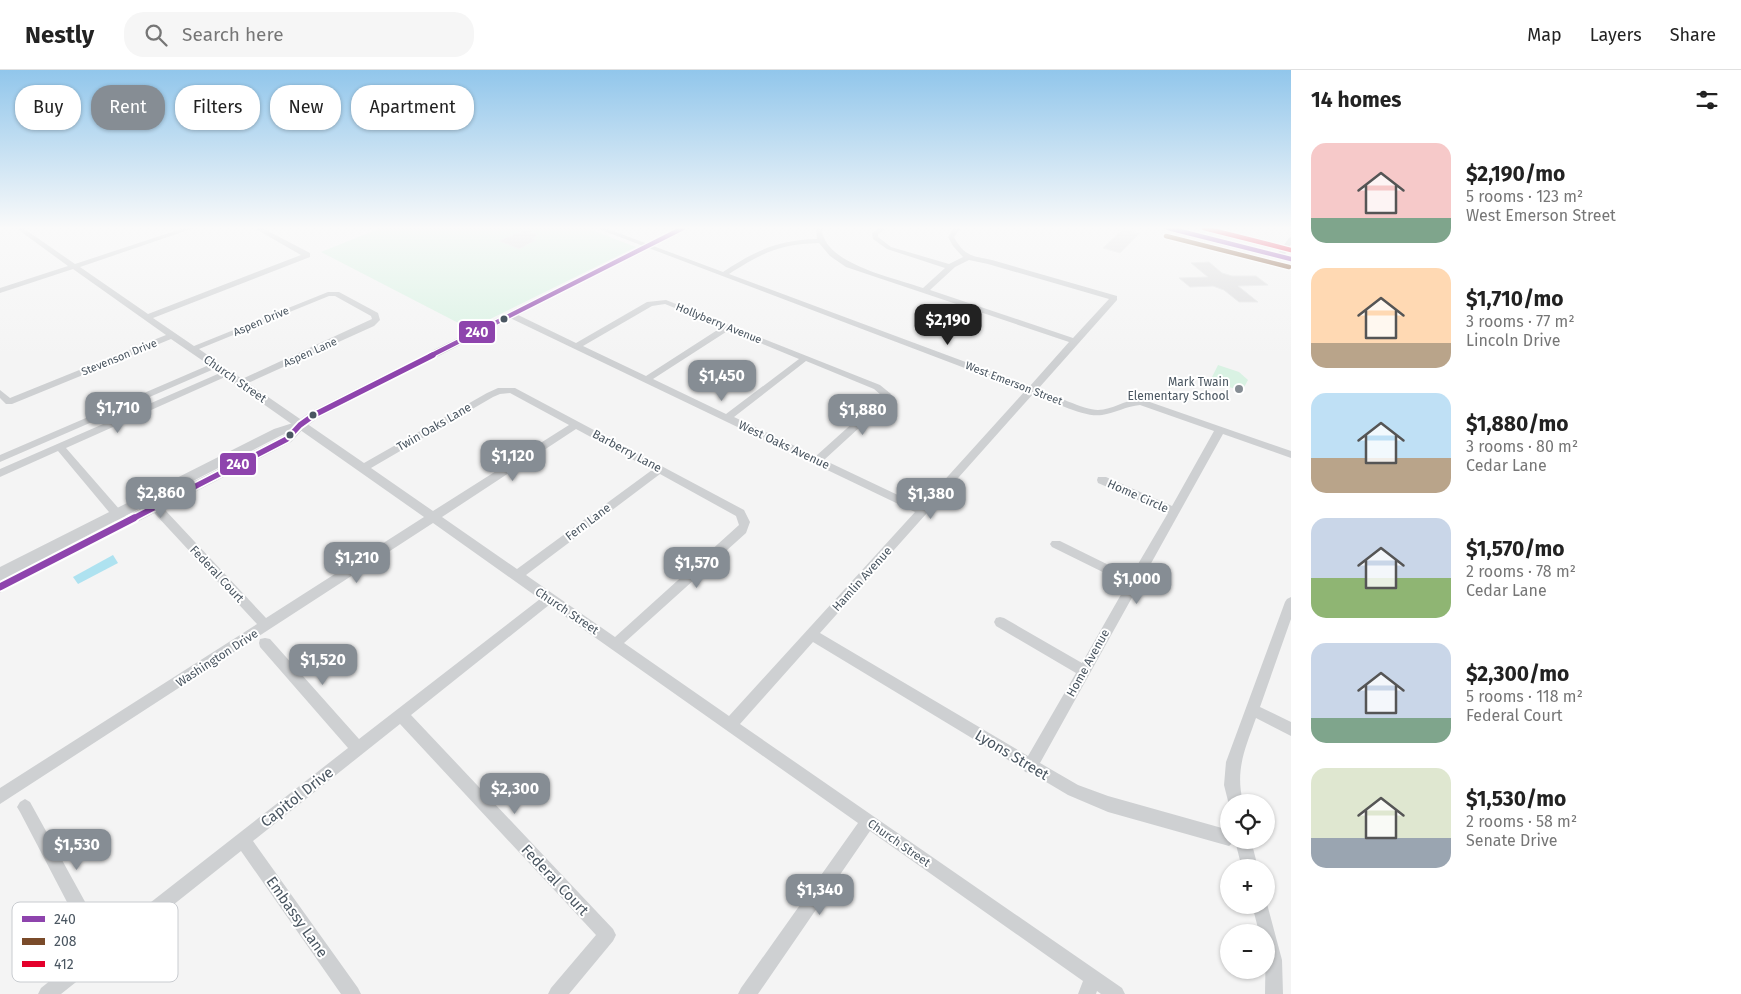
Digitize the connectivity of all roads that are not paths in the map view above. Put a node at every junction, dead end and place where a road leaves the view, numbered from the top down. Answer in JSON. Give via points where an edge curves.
{"nodes":[{"id":1,"x":60,"y":271,"type":"edge"},
{"id":2,"x":82,"y":271,"type":"edge"},
{"id":3,"x":268,"y":271,"type":"edge"},
{"id":4,"x":598,"y":271,"type":"edge"},
{"id":5,"x":716,"y":271,"type":"edge"},
{"id":6,"x":729,"y":271,"type":"edge"},
{"id":7,"x":867,"y":271,"type":"edge"},
{"id":8,"x":946,"y":271,"type":"edge"},
{"id":9,"x":1021,"y":271,"type":"edge"},
{"id":10,"x":724,"y":274,"type":"junction"},
{"id":11,"x":0,"y":291,"type":"edge"},
{"id":12,"x":924,"y":291,"type":"junction"},
{"id":13,"x":328,"y":294,"type":"joint"},
{"id":14,"x":511,"y":315,"type":"junction"},
{"id":15,"x":148,"y":317,"type":"junction"},
{"id":16,"x":728,"y":327,"type":"junction"},
{"id":17,"x":173,"y":336,"type":"junction"},
{"id":18,"x":1074,"y":341,"type":"junction"},
{"id":19,"x":577,"y":346,"type":"junction"},
{"id":20,"x":193,"y":349,"type":"junction"},
{"id":21,"x":805,"y":358,"type":"junction"},
{"id":22,"x":221,"y":369,"type":"junction"},
{"id":23,"x":647,"y":379,"type":"junction"},
{"id":24,"x":242,"y":383,"type":"junction"},
{"id":25,"x":506,"y":390,"type":"joint"},
{"id":26,"x":1032,"y":390,"type":"junction"},
{"id":27,"x":0,"y":393,"type":"edge"},
{"id":28,"x":727,"y":418,"type":"junction"},
{"id":29,"x":300,"y":424,"type":"junction"},
{"id":30,"x":577,"y":424,"type":"junction"},
{"id":31,"x":1220,"y":430,"type":"junction"},
{"id":32,"x":60,"y":447,"type":"junction"},
{"id":33,"x":1291,"y":455,"type":"edge"},
{"id":34,"x":0,"y":460,"type":"edge"},
{"id":35,"x":817,"y":461,"type":"junction"},
{"id":36,"x":363,"y":468,"type":"junction"},
{"id":37,"x":660,"y":469,"type":"junction"},
{"id":38,"x":0,"y":473,"type":"edge"},
{"id":39,"x":1102,"y":480,"type":"dead end"},
{"id":40,"x":151,"y":503,"type":"junction"},
{"id":41,"x":922,"y":511,"type":"junction"},
{"id":42,"x":1174,"y":511,"type":"junction"},
{"id":43,"x":121,"y":518,"type":"junction"},
{"id":44,"x":434,"y":518,"type":"junction"},
{"id":45,"x":1056,"y":544,"type":"dead end"},
{"id":46,"x":0,"y":574,"type":"edge"},
{"id":47,"x":517,"y":576,"type":"junction"},
{"id":48,"x":1133,"y":582,"type":"junction"},
{"id":49,"x":0,"y":587,"type":"edge"},
{"id":50,"x":548,"y":599,"type":"junction"},
{"id":51,"x":1291,"y":602,"type":"edge"},
{"id":52,"x":1000,"y":622,"type":"dead end"},
{"id":53,"x":266,"y":626,"type":"junction"},
{"id":54,"x":812,"y":635,"type":"junction"},
{"id":55,"x":265,"y":643,"type":"dead end"},
{"id":56,"x":615,"y":644,"type":"junction"},
{"id":57,"x":1084,"y":671,"type":"junction"},
{"id":58,"x":1253,"y":710,"type":"junction"},
{"id":59,"x":402,"y":715,"type":"junction"},
{"id":60,"x":730,"y":725,"type":"junction"},
{"id":61,"x":1291,"y":729,"type":"edge"},
{"id":62,"x":358,"y":748,"type":"junction"},
{"id":63,"x":1030,"y":767,"type":"junction"},
{"id":64,"x":1233,"y":794,"type":"edge"},
{"id":65,"x":0,"y":797,"type":"edge"},
{"id":66,"x":25,"y":807,"type":"dead end"},
{"id":67,"x":868,"y":820,"type":"junction"},
{"id":68,"x":1220,"y":835,"type":"edge"},
{"id":69,"x":243,"y":840,"type":"junction"},
{"id":70,"x":76,"y":902,"type":"edge"},
{"id":71,"x":164,"y":902,"type":"edge"},
{"id":72,"x":1263,"y":914,"type":"edge"},
{"id":73,"x":62,"y":982,"type":"edge"},
{"id":74,"x":1090,"y":986,"type":"edge"},
{"id":75,"x":47,"y":994,"type":"edge"},
{"id":76,"x":352,"y":994,"type":"edge"},
{"id":77,"x":557,"y":994,"type":"edge"},
{"id":78,"x":747,"y":994,"type":"edge"},
{"id":79,"x":1116,"y":994,"type":"edge"},
{"id":80,"x":1274,"y":994,"type":"edge"}],
"edges":[{"from":1,"to":11,"type":"street"},
{"from":2,"to":15,"type":"street","name":"Church Street"},
{"from":3,"to":15,"type":"street"},
{"from":4,"to":14,"type":"street"},
{"from":5,"to":10,"type":"street","name":"West Emerson Street"},
{"from":6,"to":10,"type":"street"},
{"from":7,"to":12,"type":"street"},
{"from":8,"to":12,"type":"street"},
{"from":9,"to":18,"type":"street","name":"Hamlin Avenue","via":[[1114,298]]},
{"from":10,"to":26,"type":"street","name":"West Emerson Street"},
{"from":12,"to":18,"type":"street"},
{"from":13,"to":20,"type":"street","name":"Aspen Drive"},
{"from":13,"to":24,"type":"street","name":"Aspen Lane","via":[[336,294],[351,302],[375,315],[376,320]]},
{"from":14,"to":19,"type":"street","name":"West Oaks Avenue"},
{"from":14,"to":29,"type":"street"},
{"from":15,"to":17,"type":"street","name":"Church Street"},
{"from":16,"to":19,"type":"street","name":"Hollyberry Avenue","via":[[660,301]]},
{"from":16,"to":21,"type":"street","name":"Hollyberry Avenue"},
{"from":16,"to":23,"type":"street"},
{"from":17,"to":20,"type":"street","name":"Church Street"},
{"from":17,"to":27,"type":"street","name":"Stevenson Drive","via":[[10,402]]},
{"from":18,"to":26,"type":"street","name":"Hamlin Avenue"},
{"from":19,"to":23,"type":"street","name":"West Oaks Avenue"},
{"from":20,"to":22,"type":"street","name":"Church Street"},
{"from":21,"to":28,"type":"street"},
{"from":21,"to":35,"type":"street","name":"Hollyberry Avenue","via":[[877,387],[886,394],[880,404]]},
{"from":22,"to":24,"type":"street","name":"Church Street"},
{"from":22,"to":32,"type":"street"},
{"from":22,"to":34,"type":"street"},
{"from":23,"to":28,"type":"street","name":"West Oaks Avenue"},
{"from":24,"to":29,"type":"street","name":"Church Street"},
{"from":25,"to":30,"type":"street","name":"Barberry Lane","via":[[520,393]]},
{"from":25,"to":36,"type":"street","name":"Twin Oaks Lane","via":[[490,395]]},
{"from":26,"to":31,"type":"street","name":"West Emerson Street","via":[[1099,414],[1141,402]]},
{"from":26,"to":41,"type":"street","name":"Hamlin Avenue"},
{"from":28,"to":35,"type":"street","name":"West Oaks Avenue"},
{"from":29,"to":36,"type":"street","name":"Church Street"},
{"from":29,"to":40,"type":"street","via":[[287,439]]},
{"from":30,"to":37,"type":"street","name":"Barberry Lane"},
{"from":30,"to":44,"type":"street","name":"Washington Drive"},
{"from":31,"to":33,"type":"street","name":"West Emerson Street"},
{"from":31,"to":42,"type":"street","name":"Home Avenue"},
{"from":32,"to":38,"type":"street"},
{"from":32,"to":43,"type":"street"},
{"from":35,"to":41,"type":"street","name":"West Oaks Avenue"},
{"from":36,"to":44,"type":"street","name":"Church Street"},
{"from":37,"to":47,"type":"street","name":"Fern Lane"},
{"from":37,"to":56,"type":"street","name":"Barberry Lane","via":[[733,509],[744,519],[745,525]]},
{"from":39,"to":42,"type":"street","name":"Home Circle"},
{"from":40,"to":43,"type":"street"},
{"from":40,"to":53,"type":"street","name":"Federal Court"},
{"from":41,"to":54,"type":"street","name":"Hamlin Avenue"},
{"from":42,"to":48,"type":"street","name":"Home Avenue"},
{"from":43,"to":46,"type":"street"},
{"from":43,"to":49,"type":"street"},
{"from":44,"to":47,"type":"street","name":"Church Street"},
{"from":44,"to":53,"type":"street","name":"Washington Drive"},
{"from":45,"to":48,"type":"street"},
{"from":47,"to":50,"type":"street","name":"Church Street"},
{"from":48,"to":57,"type":"street","name":"Home Avenue"},
{"from":50,"to":56,"type":"street","name":"Church Street"},
{"from":50,"to":59,"type":"street","name":"Capitol Drive"},
{"from":51,"to":58,"type":"street"},
{"from":52,"to":57,"type":"street"},
{"from":53,"to":65,"type":"street","name":"Washington Drive"},
{"from":54,"to":60,"type":"street","name":"Hamlin Avenue"},
{"from":54,"to":63,"type":"street","name":"Lyons Street"},
{"from":55,"to":62,"type":"street"},
{"from":56,"to":60,"type":"street","name":"Church Street"},
{"from":57,"to":63,"type":"street","name":"Home Avenue"},
{"from":58,"to":61,"type":"street"},
{"from":58,"to":64,"type":"street","via":[[1233,762]]},
{"from":59,"to":62,"type":"street","name":"Capitol Drive"},
{"from":59,"to":77,"type":"street","name":"Federal Court","via":[[607,935]]},
{"from":60,"to":67,"type":"street","name":"Church Street"},
{"from":62,"to":69,"type":"street","name":"Capitol Drive"},
{"from":63,"to":68,"type":"street","name":"Lyons Street","via":[[1108,804]]},
{"from":66,"to":70,"type":"street"},
{"from":67,"to":74,"type":"street","name":"Church Street"},
{"from":67,"to":78,"type":"street"},
{"from":69,"to":71,"type":"street","name":"Capitol Drive"},
{"from":69,"to":76,"type":"street","name":"Embassy Lane"},
{"from":72,"to":80,"type":"street","via":[[1275,958]]},
{"from":73,"to":75,"type":"street","name":"Capitol Drive"},
{"from":74,"to":79,"type":"street","name":"Church Street"}]}
